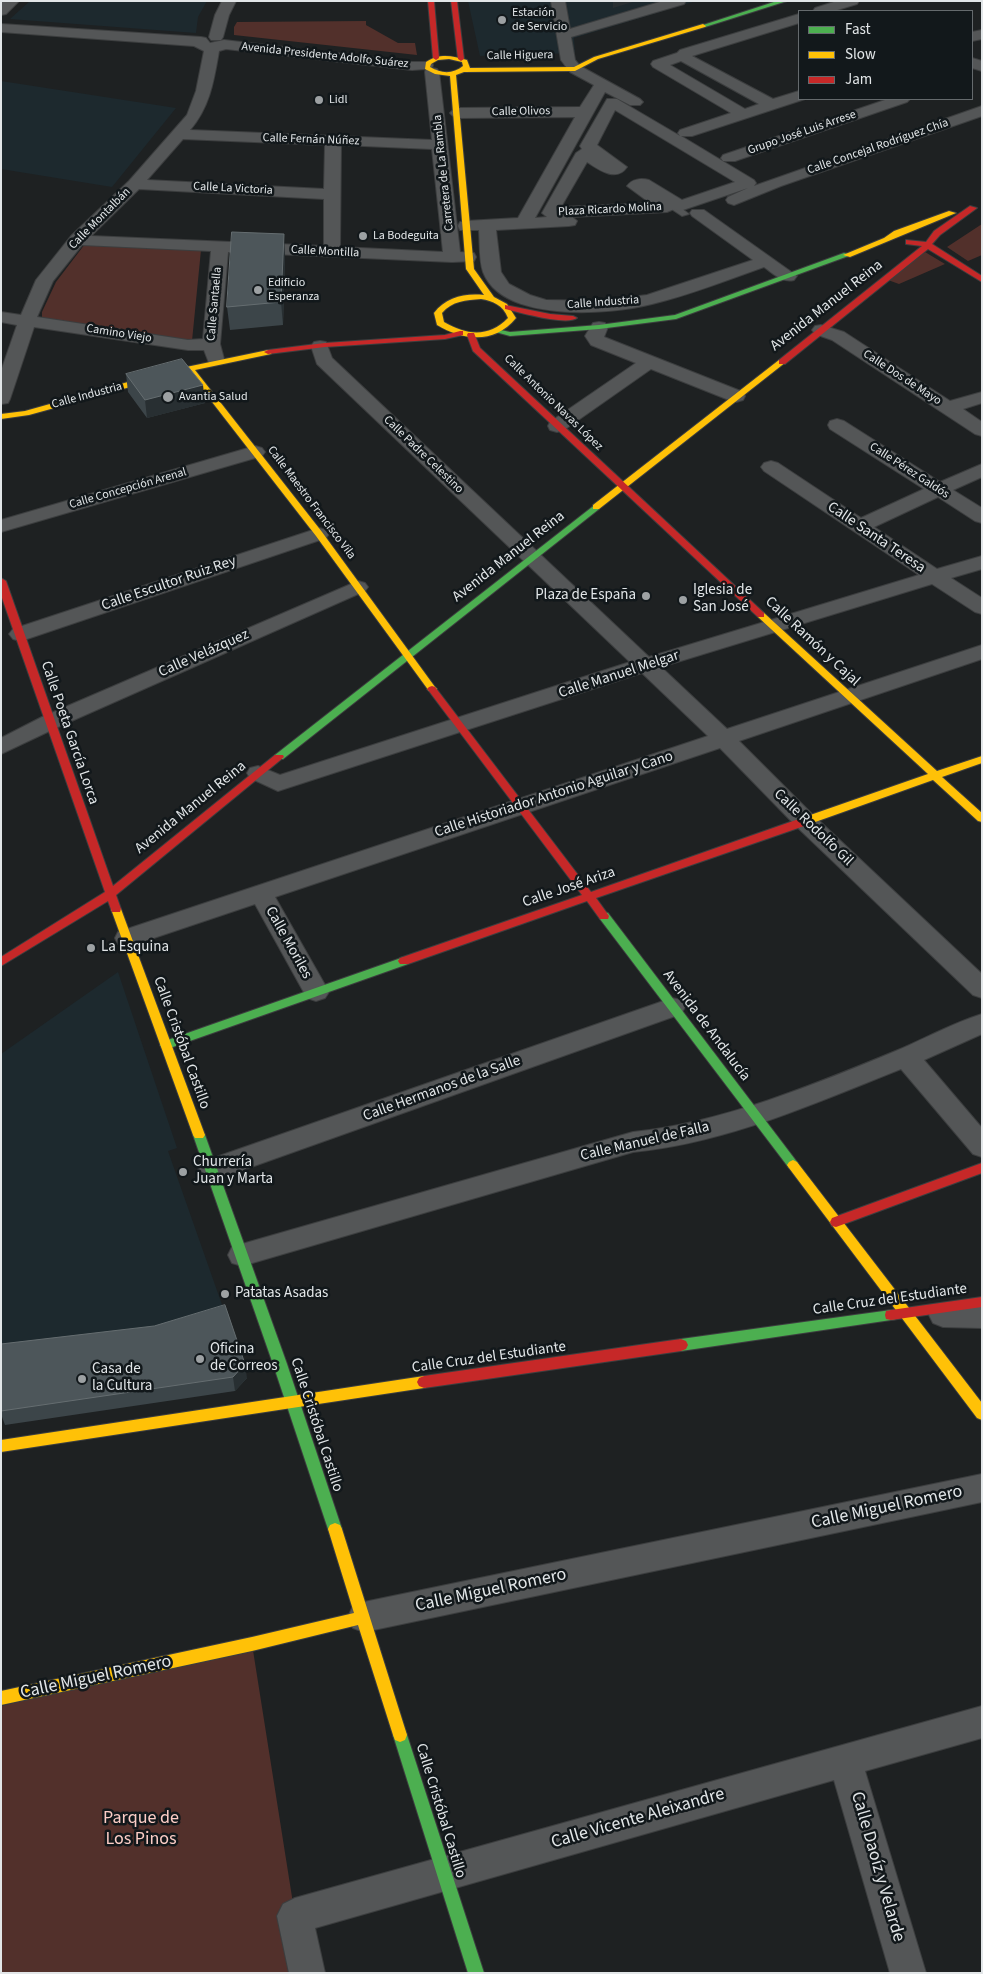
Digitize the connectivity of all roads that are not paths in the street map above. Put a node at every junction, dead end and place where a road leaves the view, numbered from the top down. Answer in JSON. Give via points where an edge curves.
{"nodes":[{"id":1,"x":12,"y":1,"type":"edge"},
{"id":2,"x":229,"y":1,"type":"edge"},
{"id":3,"x":431,"y":1,"type":"edge"},
{"id":4,"x":454,"y":1,"type":"edge"},
{"id":5,"x":558,"y":1,"type":"edge"},
{"id":6,"x":679,"y":1,"type":"edge"},
{"id":7,"x":784,"y":1,"type":"edge"},
{"id":8,"x":852,"y":1,"type":"edge"},
{"id":9,"x":1,"y":10,"type":"edge"},
{"id":10,"x":823,"y":10,"type":"edge"},
{"id":11,"x":798,"y":18,"type":"edge"},
{"id":12,"x":1,"y":28,"type":"edge"},
{"id":13,"x":564,"y":35,"type":"junction"},
{"id":14,"x":213,"y":43,"type":"junction"},
{"id":15,"x":682,"y":56,"type":"junction"},
{"id":16,"x":463,"y":64,"type":"junction"},
{"id":17,"x":432,"y":65,"type":"junction"},
{"id":18,"x":575,"y":69,"type":"junction"},
{"id":19,"x":453,"y":74,"type":"junction"},
{"id":20,"x":602,"y":84,"type":"junction"},
{"id":21,"x":798,"y":96,"type":"edge"},
{"id":22,"x":899,"y":100,"type":"edge"},
{"id":23,"x":612,"y":102,"type":"joint"},
{"id":24,"x":772,"y":105,"type":"junction"},
{"id":25,"x":982,"y":110,"type":"edge"},
{"id":26,"x":584,"y":112,"type":"junction"},
{"id":27,"x":458,"y":113,"type":"junction"},
{"id":28,"x":743,"y":114,"type":"junction"},
{"id":29,"x":686,"y":132,"type":"junction"},
{"id":30,"x":180,"y":134,"type":"junction"},
{"id":31,"x":333,"y":140,"type":"junction"},
{"id":32,"x":442,"y":145,"type":"junction"},
{"id":33,"x":574,"y":146,"type":"junction"},
{"id":34,"x":729,"y":158,"type":"junction"},
{"id":35,"x":613,"y":167,"type":"dead end"},
{"id":36,"x":775,"y":183,"type":"junction"},
{"id":37,"x":135,"y":184,"type":"junction"},
{"id":38,"x":642,"y":186,"type":"dead end"},
{"id":39,"x":331,"y":194,"type":"junction"},
{"id":40,"x":978,"y":207,"type":"edge"},
{"id":41,"x":691,"y":214,"type":"junction"},
{"id":42,"x":524,"y":223,"type":"junction"},
{"id":43,"x":487,"y":225,"type":"junction"},
{"id":44,"x":466,"y":226,"type":"junction"},
{"id":45,"x":77,"y":240,"type":"junction"},
{"id":46,"x":886,"y":240,"type":"junction"},
{"id":47,"x":926,"y":244,"type":"junction"},
{"id":48,"x":220,"y":246,"type":"junction"},
{"id":49,"x":332,"y":253,"type":"junction"},
{"id":50,"x":766,"y":261,"type":"junction"},
{"id":51,"x":463,"y":269,"type":"junction"},
{"id":52,"x":788,"y":276,"type":"junction"},
{"id":53,"x":982,"y":280,"type":"edge"},
{"id":54,"x":491,"y":299,"type":"junction"},
{"id":55,"x":452,"y":301,"type":"junction"},
{"id":56,"x":713,"y":302,"type":"junction"},
{"id":57,"x":508,"y":307,"type":"junction"},
{"id":58,"x":438,"y":314,"type":"junction"},
{"id":59,"x":1,"y":317,"type":"edge"},
{"id":60,"x":27,"y":320,"type":"junction"},
{"id":61,"x":425,"y":320,"type":"dead end"},
{"id":62,"x":599,"y":327,"type":"junction"},
{"id":63,"x":406,"y":329,"type":"dead end"},
{"id":64,"x":821,"y":330,"type":"junction"},
{"id":65,"x":496,"y":331,"type":"junction"},
{"id":66,"x":466,"y":334,"type":"junction"},
{"id":67,"x":211,"y":344,"type":"junction"},
{"id":68,"x":320,"y":346,"type":"junction"},
{"id":69,"x":216,"y":361,"type":"junction"},
{"id":70,"x":648,"y":363,"type":"junction"},
{"id":71,"x":190,"y":368,"type":"junction"},
{"id":72,"x":736,"y":396,"type":"junction"},
{"id":73,"x":982,"y":398,"type":"edge"},
{"id":74,"x":1,"y":399,"type":"edge"},
{"id":75,"x":948,"y":408,"type":"junction"},
{"id":76,"x":1,"y":417,"type":"edge"},
{"id":77,"x":837,"y":425,"type":"dead end"},
{"id":78,"x":557,"y":426,"type":"junction"},
{"id":79,"x":982,"y":430,"type":"edge"},
{"id":80,"x":255,"y":452,"type":"junction"},
{"id":81,"x":771,"y":467,"type":"dead end"},
{"id":82,"x":982,"y":470,"type":"edge"},
{"id":83,"x":622,"y":487,"type":"junction"},
{"id":84,"x":937,"y":489,"type":"junction"},
{"id":85,"x":982,"y":517,"type":"edge"},
{"id":86,"x":1,"y":526,"type":"edge"},
{"id":87,"x":859,"y":526,"type":"junction"},
{"id":88,"x":319,"y":534,"type":"junction"},
{"id":89,"x":532,"y":559,"type":"junction"},
{"id":90,"x":982,"y":562,"type":"edge"},
{"id":91,"x":935,"y":577,"type":"junction"},
{"id":92,"x":1,"y":581,"type":"edge"},
{"id":93,"x":358,"y":587,"type":"junction"},
{"id":94,"x":982,"y":608,"type":"edge"},
{"id":95,"x":773,"y":626,"type":"junction"},
{"id":96,"x":20,"y":634,"type":"junction"},
{"id":97,"x":982,"y":652,"type":"edge"},
{"id":98,"x":407,"y":656,"type":"junction"},
{"id":99,"x":646,"y":666,"type":"junction"},
{"id":100,"x":850,"y":697,"type":"junction"},
{"id":101,"x":50,"y":722,"type":"junction"},
{"id":102,"x":461,"y":726,"type":"junction"},
{"id":103,"x":724,"y":739,"type":"junction"},
{"id":104,"x":1,"y":747,"type":"edge"},
{"id":105,"x":982,"y":759,"type":"edge"},
{"id":106,"x":258,"y":772,"type":"junction"},
{"id":107,"x":934,"y":776,"type":"junction"},
{"id":108,"x":522,"y":806,"type":"junction"},
{"id":109,"x":982,"y":819,"type":"edge"},
{"id":110,"x":804,"y":820,"type":"junction"},
{"id":111,"x":261,"y":893,"type":"junction"},
{"id":112,"x":110,"y":894,"type":"junction"},
{"id":113,"x":591,"y":897,"type":"junction"},
{"id":114,"x":127,"y":938,"type":"junction"},
{"id":115,"x":1,"y":962,"type":"edge"},
{"id":116,"x":982,"y":989,"type":"edge"},
{"id":117,"x":316,"y":992,"type":"junction"},
{"id":118,"x":672,"y":1007,"type":"junction"},
{"id":119,"x":982,"y":1023,"type":"edge"},
{"id":120,"x":166,"y":1045,"type":"junction"},
{"id":121,"x":906,"y":1057,"type":"junction"},
{"id":122,"x":753,"y":1115,"type":"junction"},
{"id":123,"x":982,"y":1147,"type":"edge"},
{"id":124,"x":982,"y":1168,"type":"edge"},
{"id":125,"x":212,"y":1170,"type":"junction"},
{"id":126,"x":836,"y":1222,"type":"junction"},
{"id":127,"x":242,"y":1255,"type":"junction"},
{"id":128,"x":982,"y":1302,"type":"edge"},
{"id":129,"x":905,"y":1313,"type":"junction"},
{"id":130,"x":982,"y":1316,"type":"edge"},
{"id":131,"x":292,"y":1401,"type":"junction"},
{"id":132,"x":982,"y":1414,"type":"edge"},
{"id":133,"x":1,"y":1446,"type":"edge"},
{"id":134,"x":982,"y":1488,"type":"edge"},
{"id":135,"x":364,"y":1617,"type":"junction"},
{"id":136,"x":1,"y":1698,"type":"edge"},
{"id":137,"x":982,"y":1722,"type":"edge"},
{"id":138,"x":845,"y":1761,"type":"junction"},
{"id":139,"x":443,"y":1874,"type":"junction"},
{"id":140,"x":307,"y":1973,"type":"edge"},
{"id":141,"x":476,"y":1973,"type":"edge"},
{"id":142,"x":908,"y":1973,"type":"edge"}],
"edges":[{"from":1,"to":9,"type":"street"},
{"from":2,"to":14,"type":"street","name":"Calle Montalbán"},
{"from":3,"to":17,"type":"street","name":"Carretera de La Rambla"},
{"from":4,"to":16,"type":"street"},
{"from":5,"to":13,"type":"street"},
{"from":6,"to":13,"type":"street"},
{"from":7,"to":18,"type":"street","via":[[596,58]]},
{"from":8,"to":10,"type":"street"},
{"from":11,"to":15,"type":"street"},
{"from":12,"to":14,"type":"street","name":"Avenida Presidente Adolfo Suárez"},
{"from":13,"to":18,"type":"street","via":[[568,60]]},
{"from":14,"to":17,"type":"street","name":"Avenida Presidente Adolfo Suárez","via":[[412,66]]},
{"from":14,"to":30,"type":"street","name":"Calle Montalbán","via":[[198,109]]},
{"from":15,"to":24,"type":"street"},
{"from":15,"to":28,"type":"street","via":[[658,64]]},
{"from":16,"to":17,"type":"street","name":"Calle Higuera","via":[[449,57]]},
{"from":16,"to":18,"type":"street","name":"Calle Higuera"},
{"from":16,"to":19,"type":"street"},
{"from":17,"to":19,"type":"street"},
{"from":17,"to":32,"type":"street","name":"Carretera de La Rambla"},
{"from":18,"to":20,"type":"street"},
{"from":19,"to":27,"type":"street","name":"Carretera de La Rambla"},
{"from":20,"to":26,"type":"street","name":"Plaza Ricardo Molina"},
{"from":20,"to":29,"type":"street"},
{"from":21,"to":24,"type":"street"},
{"from":22,"to":34,"type":"street","name":"Grupo José Luis Arrese"},
{"from":23,"to":23,"type":"street","name":"Plaza Ricardo Molina","via":[[588,146],[619,167],[610,170],[584,152],[550,213],[667,207],[635,186],[643,183],[680,206],[748,183]]},
{"from":24,"to":28,"type":"street"},
{"from":25,"to":36,"type":"street","name":"Calle Concejal Rodríguez Chía"},
{"from":26,"to":27,"type":"street","name":"Calle Olivos"},
{"from":26,"to":33,"type":"street","name":"Plaza Ricardo Molina"},
{"from":27,"to":44,"type":"street","name":"Carretera de La Rambla"},
{"from":28,"to":29,"type":"street"},
{"from":29,"to":34,"type":"street"},
{"from":30,"to":31,"type":"street","name":"Calle Fernán Núñez"},
{"from":30,"to":37,"type":"street","name":"Calle Montalbán"},
{"from":31,"to":32,"type":"street","name":"Calle Fernán Núñez"},
{"from":31,"to":39,"type":"street"},
{"from":32,"to":51,"type":"street","name":"Carretera de La Rambla"},
{"from":33,"to":35,"type":"lane"},
{"from":33,"to":42,"type":"street","name":"Plaza Ricardo Molina"},
{"from":34,"to":36,"type":"street"},
{"from":36,"to":41,"type":"street","name":"Plaza Ricardo Molina"},
{"from":37,"to":39,"type":"street","name":"Calle La Victoria"},
{"from":37,"to":45,"type":"street","name":"Calle Montalbán"},
{"from":38,"to":41,"type":"lane"},
{"from":39,"to":49,"type":"street"},
{"from":40,"to":46,"type":"street","name":"Calle Industria","via":[[897,233]]},
{"from":40,"to":47,"type":"street","name":"Avenida Manuel Reina","via":[[937,232]]},
{"from":41,"to":42,"type":"street","name":"Plaza Ricardo Molina"},
{"from":41,"to":50,"type":"street"},
{"from":42,"to":43,"type":"street","name":"Plaza Ricardo Molina"},
{"from":43,"to":44,"type":"street","name":"Plaza Ricardo Molina"},
{"from":43,"to":50,"type":"street","name":"Calle Industria","via":[[492,272],[503,288],[545,305],[599,306],[649,300]]},
{"from":44,"to":51,"type":"street","name":"Carretera de La Rambla"},
{"from":45,"to":48,"type":"street","name":"Calle Montilla"},
{"from":45,"to":60,"type":"street","name":"Calle Montalbán","via":[[45,280]]},
{"from":46,"to":47,"type":"street"},
{"from":46,"to":52,"type":"street","name":"Calle Industria"},
{"from":47,"to":53,"type":"street"},
{"from":47,"to":64,"type":"street","name":"Avenida Manuel Reina"},
{"from":48,"to":49,"type":"street","name":"Calle Montilla"},
{"from":48,"to":67,"type":"street","name":"Calle Santaella"},
{"from":49,"to":51,"type":"street","name":"Calle Montilla"},
{"from":50,"to":52,"type":"street"},
{"from":51,"to":54,"type":"street","name":"Carretera de La Rambla"},
{"from":51,"to":55,"type":"street"},
{"from":52,"to":56,"type":"street","name":"Calle Industria"},
{"from":54,"to":55,"type":"street","via":[[471,297]]},
{"from":54,"to":57,"type":"street","name":"Calle Industria"},
{"from":55,"to":58,"type":"street"},
{"from":56,"to":57,"type":"street","name":"Calle Industria","via":[[635,316],[592,319],[550,316]]},
{"from":56,"to":62,"type":"street","name":"Calle Industria","via":[[676,317]]},
{"from":57,"to":65,"type":"street","via":[[512,318],[504,328]]},
{"from":58,"to":61,"type":"street"},
{"from":58,"to":66,"type":"street","via":[[440,323],[452,331]]},
{"from":59,"to":60,"type":"street","name":"Camino Viejo"},
{"from":60,"to":67,"type":"street","name":"Camino Viejo","via":[[188,345]]},
{"from":60,"to":74,"type":"street","name":"Calle Montalbán"},
{"from":62,"to":65,"type":"street","name":"Calle Industria","via":[[510,334]]},
{"from":62,"to":70,"type":"street","via":[[594,336],[597,341]]},
{"from":63,"to":68,"type":"street","name":"Calle Industria"},
{"from":64,"to":72,"type":"street","name":"Avenida Manuel Reina"},
{"from":64,"to":75,"type":"street","name":"Calle Dos de Mayo","via":[[838,336]]},
{"from":65,"to":66,"type":"street","name":"Calle Industria"},
{"from":66,"to":68,"type":"street","name":"Calle Industria"},
{"from":66,"to":78,"type":"street","name":"Calle Antonio Navas López","via":[[476,349]]},
{"from":67,"to":69,"type":"street","name":"Calle Santaella"},
{"from":68,"to":69,"type":"street","name":"Calle Industria"},
{"from":68,"to":89,"type":"street","name":"Calle Padre Celestino","via":[[323,360]]},
{"from":69,"to":71,"type":"street","name":"Calle Industria"},
{"from":70,"to":72,"type":"street"},
{"from":70,"to":78,"type":"street"},
{"from":71,"to":76,"type":"street","name":"Calle Industria"},
{"from":71,"to":80,"type":"street","name":"Calle Maestro Francisco Vila"},
{"from":72,"to":83,"type":"street","name":"Avenida Manuel Reina"},
{"from":73,"to":75,"type":"street"},
{"from":75,"to":79,"type":"street","name":"Calle Dos de Mayo"},
{"from":77,"to":84,"type":"street","name":"Calle Pérez Galdós"},
{"from":78,"to":83,"type":"street","name":"Calle Antonio Navas López"},
{"from":80,"to":86,"type":"street","name":"Calle Concepción Arenal"},
{"from":80,"to":88,"type":"street","name":"Calle Maestro Francisco Vila"},
{"from":81,"to":87,"type":"street","name":"Calle Santa Teresa"},
{"from":82,"to":84,"type":"street"},
{"from":83,"to":89,"type":"street","name":"Avenida Manuel Reina"},
{"from":83,"to":95,"type":"street","name":"Calle Ramón y Cajal"},
{"from":84,"to":85,"type":"street","name":"Calle Pérez Galdós"},
{"from":84,"to":87,"type":"street"},
{"from":87,"to":91,"type":"street","name":"Calle Santa Teresa"},
{"from":88,"to":93,"type":"street","name":"Calle Maestro Francisco Vila"},
{"from":88,"to":96,"type":"street","name":"Calle Escultor Ruiz Rey"},
{"from":89,"to":98,"type":"street","name":"Avenida Manuel Reina"},
{"from":89,"to":99,"type":"street"},
{"from":90,"to":91,"type":"street","name":"Calle Manuel Melgar"},
{"from":91,"to":94,"type":"street","name":"Calle Santa Teresa"},
{"from":91,"to":95,"type":"street","name":"Calle Manuel Melgar"},
{"from":92,"to":96,"type":"street","name":"Calle Poeta García Lorca"},
{"from":93,"to":98,"type":"street","name":"Calle Maestro Francisco Vila"},
{"from":93,"to":101,"type":"street","name":"Calle Velázquez"},
{"from":95,"to":99,"type":"street","name":"Calle Manuel Melgar"},
{"from":95,"to":100,"type":"street","name":"Calle Ramón y Cajal"},
{"from":96,"to":101,"type":"street","name":"Calle Poeta García Lorca"},
{"from":97,"to":100,"type":"street","name":"Calle Historiador Antonio Aguilar y Cano"},
{"from":98,"to":102,"type":"street","name":"Avenida de Andalucía"},
{"from":98,"to":106,"type":"street","name":"Avenida Manuel Reina"},
{"from":99,"to":102,"type":"street","name":"Calle Manuel Melgar"},
{"from":99,"to":103,"type":"street","name":"Calle Rodolfo Gil"},
{"from":100,"to":103,"type":"street","name":"Calle Historiador Antonio Aguilar y Cano"},
{"from":100,"to":107,"type":"street","name":"Calle Ramón y Cajal"},
{"from":101,"to":104,"type":"street","name":"Calle Velázquez"},
{"from":101,"to":112,"type":"street","name":"Calle Poeta García Lorca"},
{"from":102,"to":106,"type":"street","name":"Calle Manuel Melgar","via":[[278,783]]},
{"from":102,"to":108,"type":"street","name":"Avenida de Andalucía"},
{"from":103,"to":108,"type":"street","name":"Calle Historiador Antonio Aguilar y Cano"},
{"from":103,"to":110,"type":"street","name":"Calle Rodolfo Gil"},
{"from":105,"to":107,"type":"street","name":"Calle José Ariza"},
{"from":106,"to":112,"type":"street","name":"Avenida Manuel Reina"},
{"from":107,"to":109,"type":"street","name":"Calle Ramón y Cajal"},
{"from":107,"to":110,"type":"street","name":"Calle José Ariza"},
{"from":108,"to":111,"type":"street","name":"Calle Historiador Antonio Aguilar y Cano"},
{"from":108,"to":113,"type":"street","name":"Avenida de Andalucía"},
{"from":110,"to":113,"type":"street","name":"Calle José Ariza"},
{"from":110,"to":116,"type":"street","name":"Calle Rodolfo Gil"},
{"from":111,"to":114,"type":"street","name":"Calle Historiador Antonio Aguilar y Cano"},
{"from":111,"to":117,"type":"street","name":"Calle Moriles"},
{"from":112,"to":114,"type":"street","name":"Calle Cristóbal Castillo"},
{"from":112,"to":115,"type":"street","name":"Avenida Manuel Reina"},
{"from":113,"to":117,"type":"street","name":"Calle José Ariza"},
{"from":113,"to":118,"type":"street","name":"Avenida de Andalucía"},
{"from":114,"to":120,"type":"street","name":"Calle Cristóbal Castillo"},
{"from":117,"to":120,"type":"street","name":"Calle José Ariza"},
{"from":118,"to":122,"type":"street","name":"Avenida de Andalucía"},
{"from":118,"to":125,"type":"street","name":"Calle Hermanos de la Salle"},
{"from":119,"to":121,"type":"street","name":"Calle Manuel de Falla"},
{"from":120,"to":125,"type":"street","name":"Calle Cristóbal Castillo"},
{"from":121,"to":122,"type":"street","name":"Calle Manuel de Falla"},
{"from":121,"to":123,"type":"street"},
{"from":122,"to":126,"type":"street","name":"Avenida de Andalucía"},
{"from":122,"to":127,"type":"street","name":"Calle Manuel de Falla","via":[[664,1139],[633,1142]]},
{"from":124,"to":126,"type":"street"},
{"from":125,"to":127,"type":"street","name":"Calle Cristóbal Castillo"},
{"from":126,"to":129,"type":"street","name":"Avenida de Andalucía"},
{"from":127,"to":131,"type":"street","name":"Calle Cristóbal Castillo"},
{"from":128,"to":129,"type":"street","name":"Calle Cruz del Estudiante"},
{"from":129,"to":130,"type":"street"},
{"from":129,"to":131,"type":"street","name":"Calle Cruz del Estudiante"},
{"from":129,"to":132,"type":"street","name":"Avenida de Andalucía"},
{"from":131,"to":133,"type":"street","name":"Calle Cruz del Estudiante"},
{"from":131,"to":135,"type":"street","name":"Calle Cristóbal Castillo"},
{"from":134,"to":135,"type":"street","name":"Calle Miguel Romero"},
{"from":135,"to":136,"type":"street","name":"Calle Miguel Romero"},
{"from":135,"to":139,"type":"street","name":"Calle Cristóbal Castillo"},
{"from":137,"to":138,"type":"street","name":"Calle Vicente Aleixandre"},
{"from":138,"to":139,"type":"street","name":"Calle Vicente Aleixandre"},
{"from":138,"to":142,"type":"street","name":"Calle Daoíz y Velarde"},
{"from":139,"to":140,"type":"street","name":"Calle Vicente Aleixandre","via":[[295,1916]]},
{"from":139,"to":141,"type":"street","name":"Calle Cristóbal Castillo"}]}
